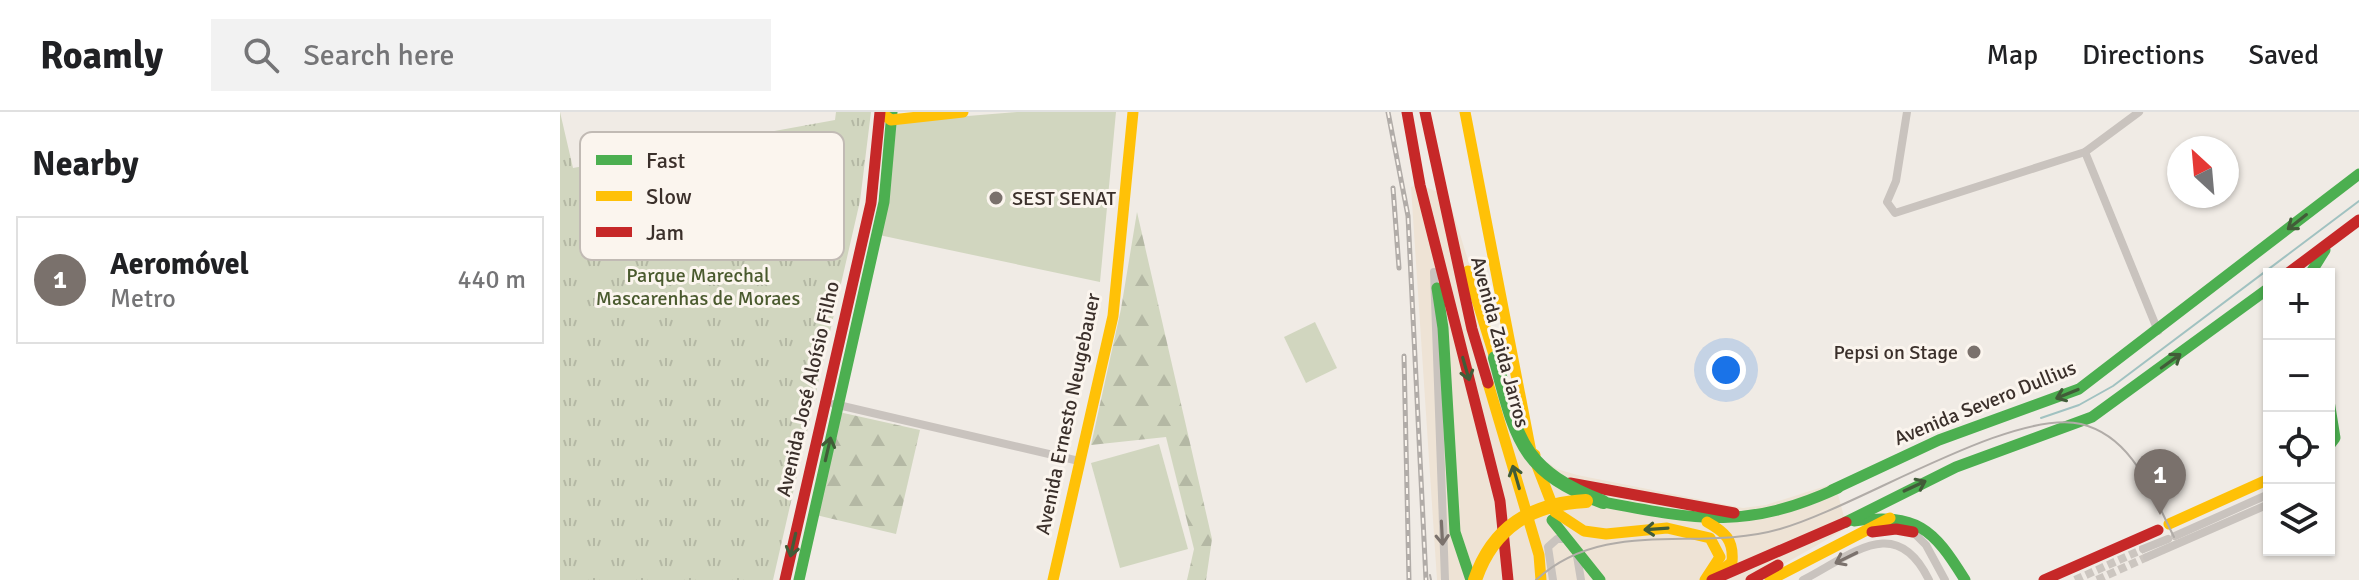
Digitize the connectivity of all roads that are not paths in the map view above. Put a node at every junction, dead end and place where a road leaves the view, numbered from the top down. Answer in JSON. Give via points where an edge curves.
{"nodes":[{"id":1,"x":963,"y":112,"type":"edge"},
{"id":2,"x":1133,"y":112,"type":"edge"},
{"id":3,"x":1407,"y":112,"type":"edge"},
{"id":4,"x":1425,"y":112,"type":"edge"},
{"id":5,"x":1465,"y":112,"type":"edge"},
{"id":6,"x":1907,"y":112,"type":"edge"},
{"id":7,"x":2139,"y":112,"type":"edge"},
{"id":8,"x":888,"y":115,"type":"edge"},
{"id":9,"x":2085,"y":152,"type":"junction"},
{"id":10,"x":2359,"y":174,"type":"edge"},
{"id":11,"x":1420,"y":185,"type":"junction"},
{"id":12,"x":1442,"y":192,"type":"junction"},
{"id":13,"x":2359,"y":220,"type":"edge"},
{"id":14,"x":2342,"y":232,"type":"junction"},
{"id":15,"x":2295,"y":268,"type":"edge"},
{"id":16,"x":2314,"y":268,"type":"edge"},
{"id":17,"x":1434,"y":272,"type":"junction"},
{"id":18,"x":2263,"y":292,"type":"edge"},
{"id":19,"x":2158,"y":331,"type":"junction"},
{"id":20,"x":832,"y":404,"type":"junction"},
{"id":21,"x":1531,"y":452,"type":"junction"},
{"id":22,"x":1079,"y":461,"type":"junction"},
{"id":23,"x":2263,"y":482,"type":"edge"},
{"id":24,"x":1838,"y":488,"type":"junction"},
{"id":25,"x":2263,"y":496,"type":"edge"},
{"id":26,"x":1603,"y":502,"type":"junction"},
{"id":27,"x":2263,"y":506,"type":"edge"},
{"id":28,"x":1890,"y":518,"type":"junction"},
{"id":29,"x":1704,"y":521,"type":"junction"},
{"id":30,"x":1846,"y":522,"type":"junction"},
{"id":31,"x":1913,"y":532,"type":"junction"},
{"id":32,"x":2168,"y":532,"type":"junction"},
{"id":33,"x":1844,"y":539,"type":"junction"},
{"id":34,"x":1574,"y":544,"type":"junction"},
{"id":35,"x":1794,"y":573,"type":"edge"},
{"id":36,"x":785,"y":580,"type":"edge"},
{"id":37,"x":799,"y":580,"type":"edge"},
{"id":38,"x":1053,"y":580,"type":"edge"},
{"id":39,"x":1445,"y":580,"type":"edge"},
{"id":40,"x":1473,"y":580,"type":"edge"},
{"id":41,"x":1508,"y":580,"type":"edge"},
{"id":42,"x":1541,"y":580,"type":"edge"},
{"id":43,"x":1553,"y":580,"type":"edge"},
{"id":44,"x":1581,"y":580,"type":"edge"},
{"id":45,"x":1600,"y":580,"type":"edge"},
{"id":46,"x":1709,"y":580,"type":"edge"},
{"id":47,"x":1751,"y":580,"type":"edge"},
{"id":48,"x":1770,"y":580,"type":"edge"},
{"id":49,"x":1803,"y":580,"type":"edge"},
{"id":50,"x":1929,"y":580,"type":"edge"},
{"id":51,"x":1945,"y":580,"type":"edge"},
{"id":52,"x":1962,"y":580,"type":"edge"},
{"id":53,"x":2044,"y":580,"type":"edge"}],
"edges":[{"from":1,"to":8,"type":"main road"},
{"from":2,"to":22,"type":"main road","name":"Avenida Ernesto Neugebauer","via":[[1113,316]]},
{"from":3,"to":11,"type":"main road","name":"Avenida Zaida Jarros"},
{"from":4,"to":12,"type":"main road","name":"Avenida Zaida Jarros"},
{"from":5,"to":21,"type":"main road"},
{"from":6,"to":9,"type":"street","via":[[1896,181],[1887,202],[1895,213]]},
{"from":7,"to":9,"type":"street"},
{"from":8,"to":20,"type":"main road","name":"Avenida José Aloísio Filho"},
{"from":9,"to":19,"type":"street"},
{"from":10,"to":19,"type":"main road","name":"Avenida Severo Dullius","one_way":true},
{"from":11,"to":17,"type":"main road"},
{"from":11,"to":41,"type":"main road","name":"Avenida Zaida Jarros","one_way":true,"via":[[1500,501]]},
{"from":12,"to":26,"type":"main road","bridge":true,"via":[[1528,459],[1547,479]]},
{"from":42,"to":12,"type":"main road","name":"Avenida Zaida Jarros","one_way":true,"via":[[1539,555],[1472,329]]},
{"from":13,"to":14,"type":"main road"},
{"from":14,"to":15,"type":"main road"},
{"from":14,"to":16,"type":"main road"},
{"from":17,"to":39,"type":"street","one_way":true},
{"from":17,"to":40,"type":"main road","via":[[1445,349],[1455,532]]},
{"from":30,"to":18,"type":"main road","one_way":true,"via":[[1956,467],[2092,417]]},
{"from":19,"to":24,"type":"main road","name":"Avenida Severo Dullius","one_way":true,"via":[[2074,392],[1939,440]]},
{"from":20,"to":22,"type":"street"},
{"from":20,"to":36,"type":"main road","name":"Avenida José Aloísio Filho","one_way":true},
{"from":37,"to":20,"type":"main road","name":"Avenida José Aloísio Filho","one_way":true},
{"from":21,"to":24,"type":"main road","name":"Avenida Severo Dullius","via":[[1576,486],[1725,513],[1778,508]]},
{"from":21,"to":34,"type":"main road","via":[[1535,483],[1549,516]]},
{"from":46,"to":21,"type":"main road","one_way":true,"via":[[1720,557],[1710,538],[1667,528],[1606,534],[1576,527],[1555,512]]},
{"from":22,"to":38,"type":"main road","name":"Avenida Ernesto Neugebauer"},
{"from":23,"to":32,"type":"main road"},
{"from":24,"to":29,"type":"main road","via":[[1764,519]]},
{"from":25,"to":32,"type":"street"},
{"from":26,"to":29,"type":"main road"},
{"from":26,"to":40,"type":"main road","bridge":true,"via":[[1555,503],[1524,514],[1490,545]]},
{"from":27,"to":32,"type":"street","via":[[2145,553]]},
{"from":28,"to":30,"type":"main road"},
{"from":28,"to":31,"type":"street"},
{"from":28,"to":33,"type":"main road"},
{"from":28,"to":52,"type":"main road","via":[[1910,520],[1935,534]]},
{"from":29,"to":46,"type":"main road","via":[[1727,533],[1733,544],[1729,567]]},
{"from":30,"to":46,"type":"main road"},
{"from":30,"to":47,"type":"main road"},
{"from":31,"to":33,"type":"main road","via":[[1886,529]]},
{"from":31,"to":51,"type":"street"},
{"from":32,"to":53,"type":"main road"},
{"from":33,"to":35,"type":"main road"},
{"from":34,"to":43,"type":"street","via":[[1557,539],[1548,547]]},
{"from":34,"to":44,"type":"street"},
{"from":34,"to":45,"type":"main road"},
{"from":35,"to":48,"type":"main road"},
{"from":50,"to":49,"type":"street","one_way":true,"via":[[1913,553],[1889,542]]}]}
